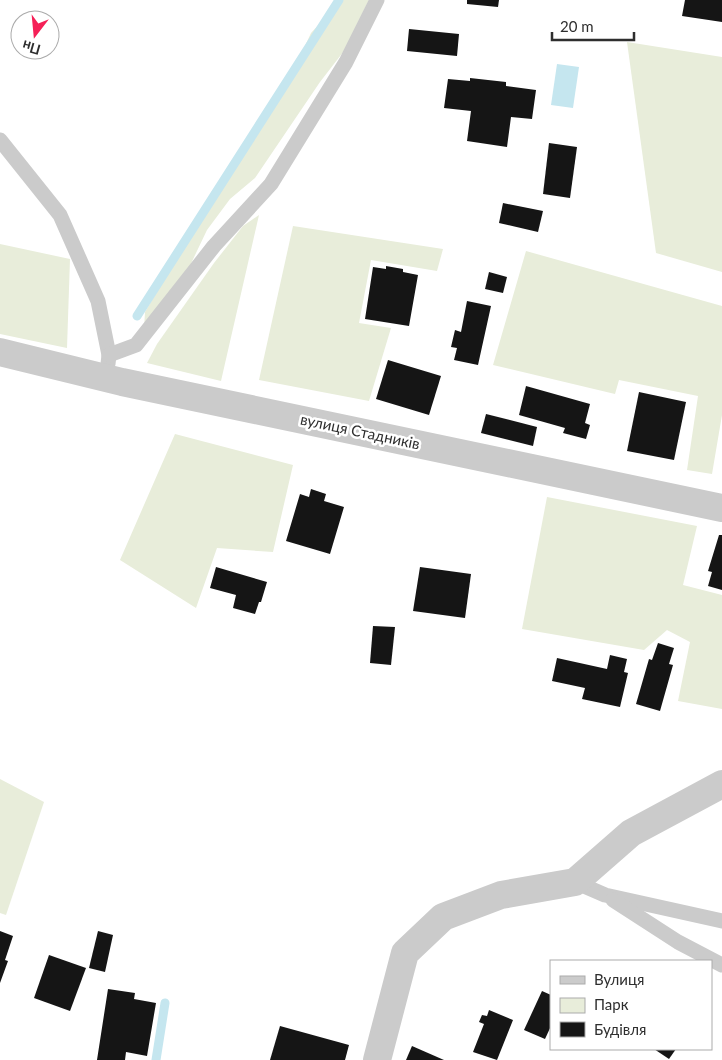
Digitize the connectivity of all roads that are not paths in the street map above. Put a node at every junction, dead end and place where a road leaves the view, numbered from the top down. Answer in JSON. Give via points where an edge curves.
{"nodes":[{"id":1,"x":377,"y":0,"type":"edge"},
{"id":2,"x":0,"y":140,"type":"edge"},
{"id":3,"x":0,"y":352,"type":"edge"},
{"id":4,"x":107,"y":367,"type":"junction"},
{"id":5,"x":722,"y":508,"type":"edge"},
{"id":6,"x":722,"y":784,"type":"edge"},
{"id":7,"x":575,"y":882,"type":"junction"},
{"id":8,"x":605,"y":895,"type":"junction"},
{"id":9,"x":722,"y":921,"type":"edge"},
{"id":10,"x":722,"y":965,"type":"edge"},
{"id":11,"x":377,"y":1060,"type":"edge"}],
"edges":[{"from":1,"to":4,"type":"lane","via":[[346,62],[271,184],[214,246],[136,345]]},
{"from":2,"to":4,"type":"lane","via":[[60,215],[98,301]]},
{"from":3,"to":4,"type":"street","name":"вулиця Стадників"},
{"from":4,"to":5,"type":"street","name":"вулиця Стадників"},
{"from":6,"to":7,"type":"street","via":[[630,832]]},
{"from":7,"to":8,"type":"lane"},
{"from":7,"to":11,"type":"street","via":[[502,895],[443,917],[405,953]]},
{"from":8,"to":9,"type":"lane"},
{"from":8,"to":10,"type":"lane","via":[[678,942]]}]}
